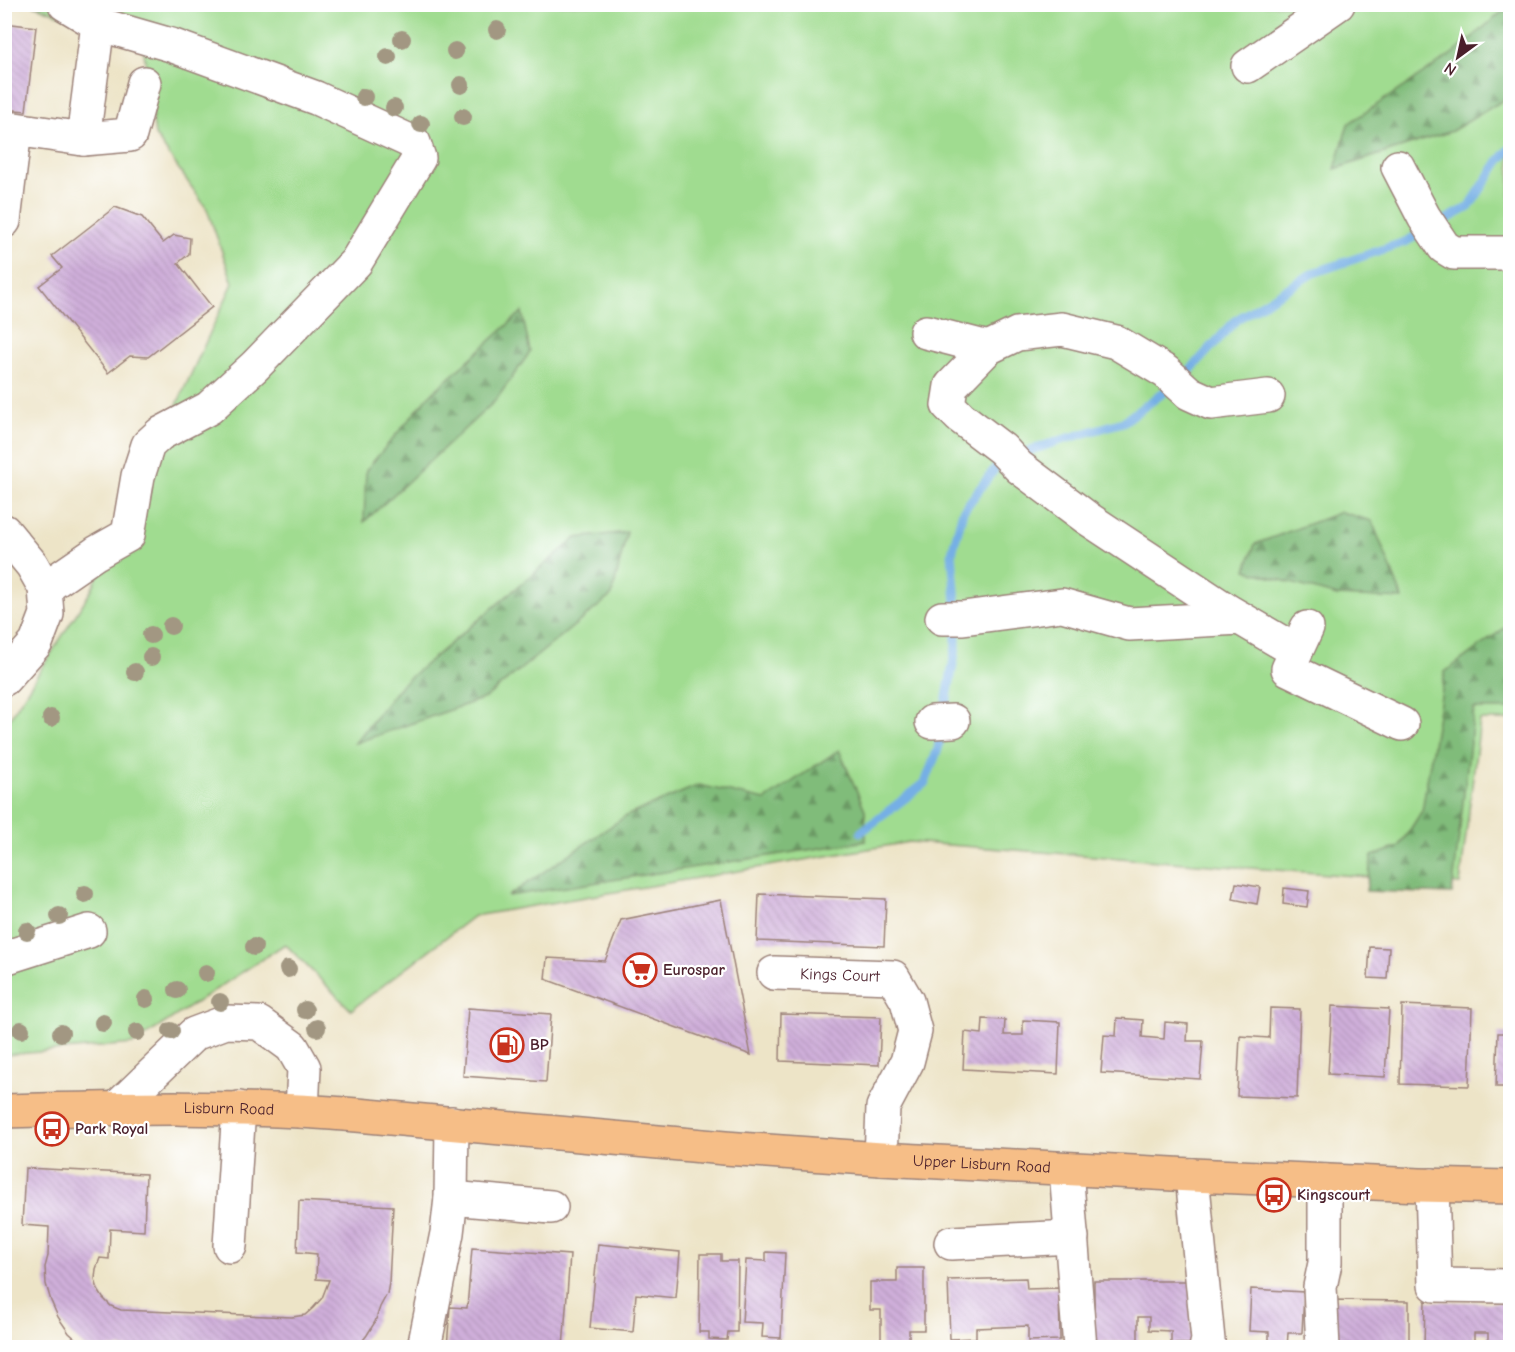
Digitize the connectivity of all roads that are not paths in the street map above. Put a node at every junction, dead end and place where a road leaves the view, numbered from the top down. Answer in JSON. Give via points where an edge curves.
{"nodes":[{"id":1,"x":65,"y":4,"type":"edge"},
{"id":2,"x":1338,"y":4,"type":"edge"},
{"id":3,"x":98,"y":24,"type":"junction"},
{"id":4,"x":1248,"y":66,"type":"dead end"},
{"id":5,"x":144,"y":83,"type":"dead end"},
{"id":6,"x":83,"y":139,"type":"junction"},
{"id":7,"x":1398,"y":167,"type":"dead end"},
{"id":8,"x":4,"y":221,"type":"edge"},
{"id":9,"x":1510,"y":253,"type":"edge"},
{"id":10,"x":926,"y":332,"type":"dead end"},
{"id":11,"x":988,"y":348,"type":"junction"},
{"id":12,"x":1268,"y":396,"type":"dead end"},
{"id":13,"x":4,"y":531,"type":"edge"},
{"id":14,"x":45,"y":588,"type":"junction"},
{"id":15,"x":953,"y":618,"type":"dead end"},
{"id":16,"x":1240,"y":618,"type":"junction"},
{"id":17,"x":4,"y":679,"type":"edge"},
{"id":18,"x":1402,"y":724,"type":"dead end"},
{"id":19,"x":89,"y":932,"type":"dead end"},
{"id":20,"x":4,"y":958,"type":"edge"},
{"id":21,"x":774,"y":973,"type":"dead end"},
{"id":22,"x":117,"y":1108,"type":"junction"},
{"id":23,"x":239,"y":1108,"type":"junction"},
{"id":24,"x":4,"y":1111,"type":"edge"},
{"id":25,"x":302,"y":1111,"type":"junction"},
{"id":26,"x":452,"y":1123,"type":"junction"},
{"id":27,"x":881,"y":1159,"type":"junction"},
{"id":28,"x":1066,"y":1168,"type":"junction"},
{"id":29,"x":1192,"y":1175,"type":"junction"},
{"id":30,"x":1325,"y":1180,"type":"junction"},
{"id":31,"x":1432,"y":1185,"type":"junction"},
{"id":32,"x":1510,"y":1187,"type":"edge"},
{"id":33,"x":450,"y":1198,"type":"junction"},
{"id":34,"x":551,"y":1206,"type":"dead end"},
{"id":35,"x":1072,"y":1237,"type":"junction"},
{"id":36,"x":951,"y":1243,"type":"dead end"},
{"id":37,"x":230,"y":1246,"type":"dead end"},
{"id":38,"x":1510,"y":1286,"type":"edge"},
{"id":39,"x":424,"y":1347,"type":"edge"},
{"id":40,"x":1080,"y":1347,"type":"edge"},
{"id":41,"x":1206,"y":1347,"type":"edge"},
{"id":42,"x":1323,"y":1347,"type":"edge"}],
"edges":[{"from":1,"to":3,"type":"street"},
{"from":2,"to":4,"type":"street"},
{"from":3,"to":6,"type":"street"},
{"from":3,"to":14,"type":"street","via":[[171,45],[316,98],[414,143],[419,158],[356,262],[209,408],[160,434],[148,445],[138,476],[128,535]]},
{"from":5,"to":6,"type":"street","via":[[130,135]]},
{"from":6,"to":8,"type":"street","via":[[15,129]]},
{"from":7,"to":9,"type":"street","via":[[1444,247],[1454,253]]},
{"from":10,"to":11,"type":"street"},
{"from":11,"to":12,"type":"street","via":[[1017,334],[1062,329],[1116,342],[1211,402]]},
{"from":11,"to":16,"type":"street","via":[[951,386],[948,405],[1087,518]]},
{"from":13,"to":14,"type":"street"},
{"from":14,"to":17,"type":"street","via":[[47,614],[36,643]]},
{"from":15,"to":16,"type":"street","via":[[1062,605],[1129,624]]},
{"from":16,"to":18,"type":"street","via":[[1302,639],[1288,669]]},
{"from":19,"to":20,"type":"street"},
{"from":21,"to":27,"type":"street","name":"Kings Court","via":[[893,978],[907,1001],[915,1031],[907,1062],[883,1107]]},
{"from":22,"to":23,"type":"main road","name":"Lisburn Road"},
{"from":22,"to":24,"type":"main road","name":"Lisburn Road"},
{"from":22,"to":25,"type":"street","via":[[194,1034],[226,1022],[259,1023],[292,1047],[304,1068]]},
{"from":23,"to":25,"type":"main road","name":"Lisburn Road"},
{"from":23,"to":37,"type":"street"},
{"from":25,"to":26,"type":"main road","name":"Lisburn Road"},
{"from":26,"to":27,"type":"main road","name":"Upper Lisburn Road"},
{"from":26,"to":33,"type":"street"},
{"from":27,"to":28,"type":"main road","name":"Upper Lisburn Road"},
{"from":28,"to":29,"type":"main road","name":"Upper Lisburn Road"},
{"from":28,"to":35,"type":"street"},
{"from":29,"to":30,"type":"main road","name":"Upper Lisburn Road"},
{"from":29,"to":41,"type":"street"},
{"from":30,"to":31,"type":"main road","name":"Upper Lisburn Road"},
{"from":30,"to":42,"type":"street","via":[[1325,1263],[1320,1287]]},
{"from":31,"to":32,"type":"main road","name":"Upper Lisburn Road"},
{"from":31,"to":38,"type":"street","via":[[1435,1285]]},
{"from":33,"to":34,"type":"street"},
{"from":33,"to":39,"type":"street","via":[[447,1233]]},
{"from":35,"to":36,"type":"street"},
{"from":35,"to":40,"type":"street"}]}
